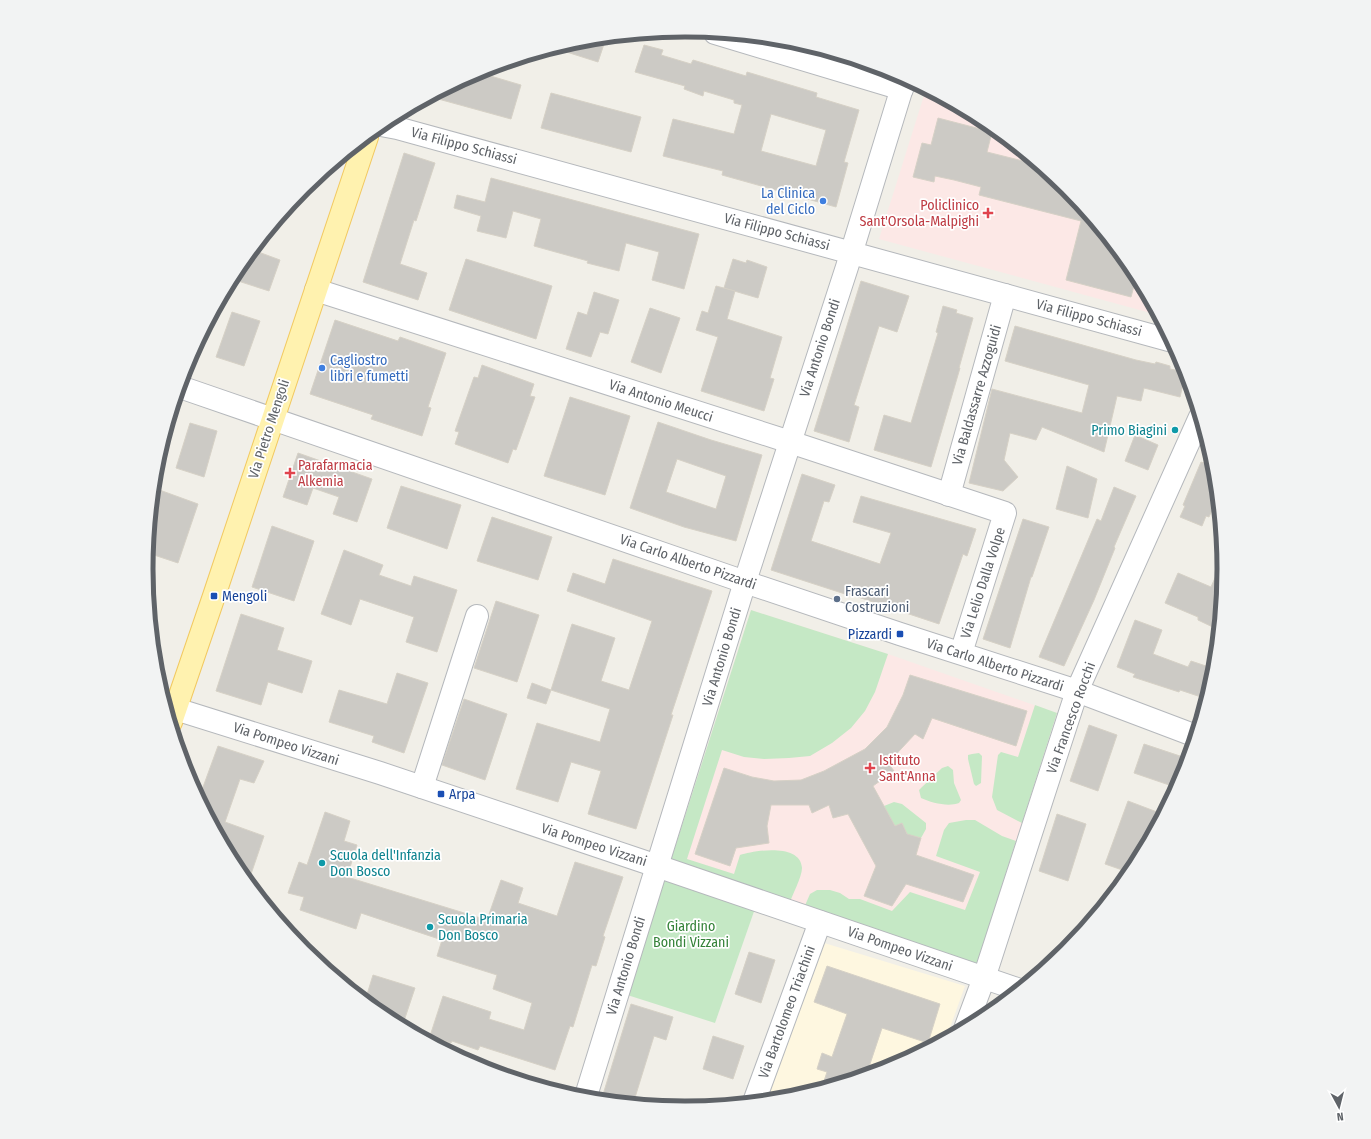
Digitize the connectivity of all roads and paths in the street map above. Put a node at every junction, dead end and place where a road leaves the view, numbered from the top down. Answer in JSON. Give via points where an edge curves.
{"nodes":[{"id":1,"x":745,"y":41,"type":"edge"},
{"id":2,"x":901,"y":83,"type":"edge"},
{"id":3,"x":904,"y":84,"type":"edge"},
{"id":4,"x":390,"y":127,"type":"edge"},
{"id":5,"x":364,"y":145,"type":"edge"},
{"id":6,"x":851,"y":253,"type":"junction"},
{"id":7,"x":316,"y":290,"type":"junction"},
{"id":8,"x":1005,"y":295,"type":"junction"},
{"id":9,"x":1165,"y":339,"type":"edge"},
{"id":10,"x":185,"y":389,"type":"edge"},
{"id":11,"x":273,"y":419,"type":"junction"},
{"id":12,"x":1197,"y":423,"type":"edge"},
{"id":13,"x":790,"y":442,"type":"junction"},
{"id":14,"x":949,"y":494,"type":"junction"},
{"id":15,"x":1005,"y":513,"type":"joint"},
{"id":16,"x":745,"y":582,"type":"junction"},
{"id":17,"x":477,"y":616,"type":"dead end"},
{"id":18,"x":961,"y":653,"type":"junction"},
{"id":19,"x":1077,"y":692,"type":"junction"},
{"id":20,"x":171,"y":708,"type":"edge"},
{"id":21,"x":173,"y":713,"type":"edge"},
{"id":22,"x":1192,"y":734,"type":"edge"},
{"id":23,"x":422,"y":787,"type":"junction"},
{"id":24,"x":658,"y":866,"type":"junction"},
{"id":25,"x":820,"y":922,"type":"junction"},
{"id":26,"x":984,"y":978,"type":"junction"},
{"id":27,"x":1015,"y":988,"type":"edge"},
{"id":28,"x":968,"y":1020,"type":"edge"},
{"id":29,"x":587,"y":1093,"type":"edge"},
{"id":30,"x":756,"y":1097,"type":"edge"}],
"edges":[{"from":1,"to":2,"type":"street"},
{"from":3,"to":6,"type":"street","name":"Via Antonio Bondi"},
{"from":4,"to":6,"type":"street","name":"Via Filippo Schiassi"},
{"from":5,"to":7,"type":"main road","name":"Via Pietro Mengoli"},
{"from":6,"to":8,"type":"street","name":"Via Filippo Schiassi"},
{"from":6,"to":13,"type":"street","name":"Via Antonio Bondi"},
{"from":7,"to":11,"type":"main road","name":"Via Pietro Mengoli"},
{"from":7,"to":13,"type":"street","name":"Via Antonio Meucci"},
{"from":8,"to":9,"type":"street","name":"Via Filippo Schiassi"},
{"from":8,"to":14,"type":"street","name":"Via Baldassarre Azzoguidi"},
{"from":10,"to":11,"type":"street","name":"Via Carlo Alberto Pizzardi"},
{"from":11,"to":16,"type":"street","name":"Via Carlo Alberto Pizzardi"},
{"from":11,"to":20,"type":"main road","name":"Via Pietro Mengoli"},
{"from":12,"to":19,"type":"street","name":"Via Francesco Rocchi"},
{"from":13,"to":14,"type":"street","name":"Via Antonio Meucci"},
{"from":13,"to":16,"type":"street","name":"Via Antonio Bondi"},
{"from":14,"to":15,"type":"street","name":"Via Antonio Meucci"},
{"from":15,"to":18,"type":"street","name":"Via Lelio Dalla Volpe"},
{"from":16,"to":18,"type":"street","name":"Via Carlo Alberto Pizzardi"},
{"from":16,"to":24,"type":"street","name":"Via Antonio Bondi"},
{"from":17,"to":23,"type":"street"},
{"from":18,"to":19,"type":"street","name":"Via Carlo Alberto Pizzardi"},
{"from":19,"to":22,"type":"street","name":"Via Carlo Alberto Pizzardi"},
{"from":19,"to":26,"type":"street","name":"Via Francesco Rocchi"},
{"from":21,"to":23,"type":"street","name":"Via Pompeo Vizzani"},
{"from":23,"to":24,"type":"street","name":"Via Pompeo Vizzani"},
{"from":24,"to":25,"type":"street","name":"Via Pompeo Vizzani"},
{"from":24,"to":29,"type":"street","name":"Via Antonio Bondi"},
{"from":25,"to":26,"type":"street","name":"Via Pompeo Vizzani"},
{"from":25,"to":30,"type":"street","name":"Via Bartolomeo Triachini"},
{"from":26,"to":27,"type":"street","name":"Via Pompeo Vizzani"},
{"from":26,"to":28,"type":"street","name":"Via Francesco Rocchi"}]}
